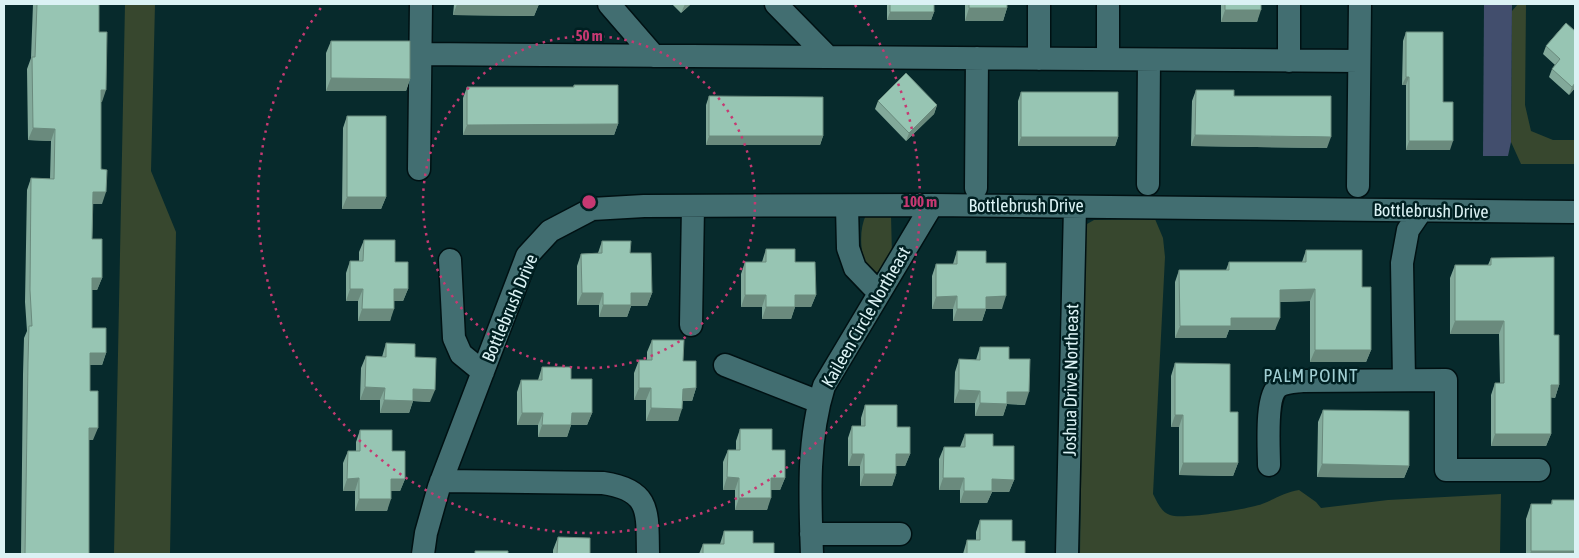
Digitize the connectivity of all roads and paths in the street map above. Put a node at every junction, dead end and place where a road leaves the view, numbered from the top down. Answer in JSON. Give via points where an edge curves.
{"nodes":[{"id":1,"x":421,"y":4,"type":"edge"},
{"id":2,"x":609,"y":4,"type":"edge"},
{"id":3,"x":776,"y":4,"type":"edge"},
{"id":4,"x":1039,"y":4,"type":"edge"},
{"id":5,"x":1108,"y":4,"type":"edge"},
{"id":6,"x":1289,"y":4,"type":"edge"},
{"id":7,"x":1360,"y":4,"type":"edge"},
{"id":8,"x":420,"y":54,"type":"junction"},
{"id":9,"x":654,"y":56,"type":"junction"},
{"id":10,"x":828,"y":57,"type":"junction"},
{"id":11,"x":977,"y":58,"type":"junction"},
{"id":12,"x":1039,"y":59,"type":"junction"},
{"id":13,"x":1108,"y":59,"type":"junction"},
{"id":14,"x":1149,"y":60,"type":"junction"},
{"id":15,"x":1359,"y":60,"type":"junction"},
{"id":16,"x":1288,"y":61,"type":"junction"},
{"id":17,"x":419,"y":169,"type":"dead end"},
{"id":18,"x":1148,"y":184,"type":"dead end"},
{"id":19,"x":1358,"y":186,"type":"dead end"},
{"id":20,"x":976,"y":188,"type":"dead end"},
{"id":21,"x":693,"y":206,"type":"junction"},
{"id":22,"x":848,"y":206,"type":"junction"},
{"id":23,"x":932,"y":206,"type":"junction"},
{"id":24,"x":1075,"y":207,"type":"junction"},
{"id":25,"x":1422,"y":211,"type":"junction"},
{"id":26,"x":1575,"y":212,"type":"edge"},
{"id":27,"x":450,"y":260,"type":"dead end"},
{"id":28,"x":879,"y":293,"type":"junction"},
{"id":29,"x":691,"y":325,"type":"dead end"},
{"id":30,"x":725,"y":365,"type":"dead end"},
{"id":31,"x":483,"y":372,"type":"junction"},
{"id":32,"x":1404,"y":380,"type":"junction"},
{"id":33,"x":819,"y":402,"type":"junction"},
{"id":34,"x":1269,"y":466,"type":"dead end"},
{"id":35,"x":1539,"y":470,"type":"dead end"},
{"id":36,"x":441,"y":481,"type":"junction"},
{"id":37,"x":900,"y":534,"type":"dead end"},
{"id":38,"x":811,"y":544,"type":"edge"},
{"id":39,"x":423,"y":554,"type":"edge"},
{"id":40,"x":648,"y":554,"type":"edge"},
{"id":41,"x":1067,"y":554,"type":"edge"}],
"edges":[{"from":1,"to":8,"type":"street"},
{"from":2,"to":9,"type":"street"},
{"from":3,"to":10,"type":"street"},
{"from":4,"to":12,"type":"street"},
{"from":5,"to":13,"type":"street"},
{"from":6,"to":16,"type":"street"},
{"from":7,"to":15,"type":"street"},
{"from":8,"to":9,"type":"street"},
{"from":8,"to":17,"type":"street"},
{"from":9,"to":10,"type":"street"},
{"from":10,"to":11,"type":"street"},
{"from":11,"to":12,"type":"street"},
{"from":11,"to":20,"type":"street"},
{"from":12,"to":13,"type":"street"},
{"from":13,"to":14,"type":"street"},
{"from":14,"to":16,"type":"street"},
{"from":14,"to":18,"type":"street"},
{"from":15,"to":16,"type":"street"},
{"from":15,"to":19,"type":"street"},
{"from":21,"to":22,"type":"street","name":"Bottlebrush Drive"},
{"from":21,"to":29,"type":"street"},
{"from":21,"to":31,"type":"street","name":"Bottlebrush Drive","via":[[592,209],[550,231],[528,256]]},
{"from":22,"to":23,"type":"street","name":"Bottlebrush Drive"},
{"from":22,"to":28,"type":"street","via":[[848,248],[855,268]]},
{"from":23,"to":24,"type":"street","name":"Bottlebrush Drive"},
{"from":23,"to":28,"type":"street","name":"Kaileen Circle Northeast"},
{"from":24,"to":25,"type":"street","name":"Bottlebrush Drive"},
{"from":24,"to":41,"type":"street","name":"Joshua Drive Northeast"},
{"from":25,"to":26,"type":"street","name":"Bottlebrush Drive"},
{"from":25,"to":32,"type":"street","via":[[1408,230],[1402,263]]},
{"from":27,"to":31,"type":"street","via":[[454,338],[461,354]]},
{"from":28,"to":33,"type":"street","name":"Kaileen Circle Northeast","via":[[824,386]]},
{"from":30,"to":33,"type":"street"},
{"from":31,"to":36,"type":"street"},
{"from":32,"to":34,"type":"street","via":[[1302,381],[1278,386],[1271,398]]},
{"from":32,"to":35,"type":"street","via":[[1446,380],[1446,470]]},
{"from":33,"to":38,"type":"street","name":"Kaileen Circle Northeast","via":[[810,491]]},
{"from":36,"to":39,"type":"street"},
{"from":36,"to":40,"type":"street","via":[[622,486],[636,494],[644,506]]},
{"from":37,"to":38,"type":"street"}]}
